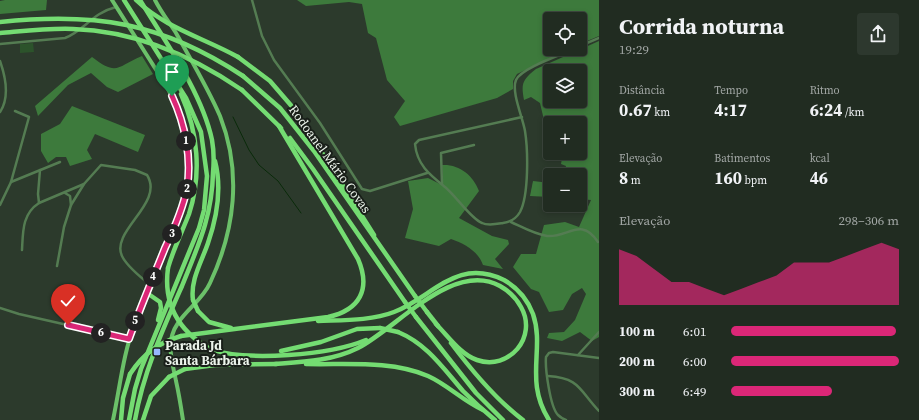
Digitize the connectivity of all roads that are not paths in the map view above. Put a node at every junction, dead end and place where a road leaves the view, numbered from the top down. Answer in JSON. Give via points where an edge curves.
{"nodes":[{"id":1,"x":112,"y":0,"type":"edge"},
{"id":2,"x":124,"y":0,"type":"edge"},
{"id":3,"x":136,"y":0,"type":"edge"},
{"id":4,"x":140,"y":0,"type":"edge"},
{"id":5,"x":154,"y":0,"type":"edge"},
{"id":6,"x":252,"y":0,"type":"edge"},
{"id":7,"x":117,"y":7,"type":"junction"},
{"id":8,"x":0,"y":22,"type":"edge"},
{"id":9,"x":0,"y":33,"type":"edge"},
{"id":10,"x":599,"y":38,"type":"edge"},
{"id":11,"x":587,"y":43,"type":"edge"},
{"id":12,"x":0,"y":44,"type":"edge"},
{"id":13,"x":559,"y":56,"type":"edge"},
{"id":14,"x":0,"y":61,"type":"edge"},
{"id":15,"x":174,"y":78,"type":"junction"},
{"id":16,"x":15,"y":111,"type":"dead end"},
{"id":17,"x":0,"y":112,"type":"edge"},
{"id":18,"x":522,"y":117,"type":"junction"},
{"id":19,"x":280,"y":126,"type":"junction"},
{"id":20,"x":474,"y":145,"type":"dead end"},
{"id":21,"x":214,"y":153,"type":"junction"},
{"id":22,"x":60,"y":162,"type":"dead end"},
{"id":23,"x":40,"y":170,"type":"junction"},
{"id":24,"x":427,"y":173,"type":"junction"},
{"id":25,"x":11,"y":182,"type":"junction"},
{"id":26,"x":84,"y":184,"type":"junction"},
{"id":27,"x":442,"y":185,"type":"junction"},
{"id":28,"x":64,"y":192,"type":"junction"},
{"id":29,"x":39,"y":203,"type":"junction"},
{"id":30,"x":0,"y":205,"type":"edge"},
{"id":31,"x":71,"y":205,"type":"junction"},
{"id":32,"x":511,"y":222,"type":"junction"},
{"id":33,"x":598,"y":242,"type":"dead end"},
{"id":34,"x":22,"y":250,"type":"dead end"},
{"id":35,"x":388,"y":259,"type":"junction"},
{"id":36,"x":57,"y":266,"type":"dead end"},
{"id":37,"x":150,"y":285,"type":"junction"},
{"id":38,"x":147,"y":293,"type":"junction"},
{"id":39,"x":0,"y":308,"type":"edge"},
{"id":40,"x":291,"y":323,"type":"junction"},
{"id":41,"x":436,"y":324,"type":"junction"},
{"id":42,"x":237,"y":329,"type":"junction"},
{"id":43,"x":380,"y":330,"type":"junction"},
{"id":44,"x":599,"y":332,"type":"edge"},
{"id":45,"x":129,"y":339,"type":"junction"},
{"id":46,"x":149,"y":348,"type":"junction"},
{"id":47,"x":268,"y":354,"type":"junction"},
{"id":48,"x":578,"y":355,"type":"junction"},
{"id":49,"x":599,"y":358,"type":"edge"},
{"id":50,"x":275,"y":364,"type":"junction"},
{"id":51,"x":548,"y":376,"type":"junction"},
{"id":52,"x":483,"y":410,"type":"junction"},
{"id":53,"x":599,"y":410,"type":"edge"},
{"id":54,"x":113,"y":420,"type":"edge"},
{"id":55,"x":121,"y":420,"type":"edge"},
{"id":56,"x":129,"y":420,"type":"edge"},
{"id":57,"x":135,"y":420,"type":"edge"},
{"id":58,"x":143,"y":420,"type":"edge"},
{"id":59,"x":183,"y":420,"type":"edge"},
{"id":60,"x":495,"y":420,"type":"edge"},
{"id":61,"x":503,"y":420,"type":"edge"},
{"id":62,"x":523,"y":420,"type":"edge"},
{"id":63,"x":548,"y":420,"type":"edge"},
{"id":64,"x":566,"y":420,"type":"edge"}],
"edges":[{"from":1,"to":7,"type":"main road"},
{"from":2,"to":15,"type":"highway"},
{"from":3,"to":35,"type":"highway","bridge":true,"via":[[173,27],[238,57],[270,81],[295,110]]},
{"from":4,"to":21,"type":"highway","via":[[192,88],[206,120]]},
{"from":5,"to":59,"type":"main road","via":[[175,32],[217,109],[233,171],[232,219],[226,244],[207,290],[181,319],[171,339],[170,357]]},
{"from":6,"to":24,"type":"street","via":[[262,36],[274,60],[320,123],[362,189],[370,191]]},
{"from":7,"to":12,"type":"street","via":[[94,16],[65,38]]},
{"from":7,"to":37,"type":"main road","via":[[172,96],[184,128],[188,157],[184,201]]},
{"from":8,"to":35,"type":"highway","name":"Rodoanel Mário Covas","bridge":true,"via":[[81,18],[130,25],[193,47],[243,76],[284,114],[329,172]]},
{"from":9,"to":19,"type":"highway","name":"Rodoanel Mário Covas","bridge":true,"via":[[73,29],[141,39],[202,64],[242,90]]},
{"from":10,"to":11,"type":"street"},
{"from":13,"to":18,"type":"street","via":[[525,72],[517,79],[515,89]]},
{"from":14,"to":17,"type":"street","via":[[6,92],[5,103]]},
{"from":15,"to":46,"type":"highway","via":[[192,109],[201,132],[206,157],[206,192],[204,210],[194,240]]},
{"from":15,"to":47,"type":"highway","bridge":true,"via":[[185,103],[195,139],[197,176],[189,212],[168,268],[169,294],[175,314],[191,337],[210,349],[231,354]]},
{"from":16,"to":25,"type":"street","via":[[29,116]]},
{"from":18,"to":24,"type":"street","via":[[419,140],[415,144]]},
{"from":18,"to":32,"type":"street","via":[[526,141],[525,185],[521,210]]},
{"from":19,"to":40,"type":"highway","via":[[351,246],[364,275],[359,299],[344,312]]},
{"from":19,"to":61,"type":"highway","name":"Rodoanel Mário Covas","bridge":true,"via":[[313,169],[404,302],[472,388]]},
{"from":20,"to":27,"type":"street","via":[[440,154]]},
{"from":21,"to":42,"type":"highway","bridge":true,"via":[[218,169],[217,206],[208,243],[193,286],[192,300],[209,322]]},
{"from":21,"to":57,"type":"highway","via":[[213,188],[208,217],[153,356]]},
{"from":22,"to":23,"type":"street"},
{"from":23,"to":25,"type":"street"},
{"from":23,"to":29,"type":"street"},
{"from":24,"to":27,"type":"street"},
{"from":25,"to":30,"type":"street"},
{"from":26,"to":28,"type":"street"},
{"from":26,"to":31,"type":"street"},
{"from":26,"to":37,"type":"street","via":[[96,169],[104,164],[140,171],[147,175],[150,186],[146,202],[125,233],[120,251],[124,261]]},
{"from":27,"to":32,"type":"street","via":[[479,221],[488,224]]},
{"from":28,"to":29,"type":"street"},
{"from":28,"to":31,"type":"street","via":[[70,196]]},
{"from":29,"to":34,"type":"street","via":[[26,218]]},
{"from":31,"to":36,"type":"street"},
{"from":32,"to":33,"type":"street","via":[[545,236],[583,230],[591,233]]},
{"from":35,"to":41,"type":"highway","name":"Rodoanel Mário Covas","bridge":true},
{"from":37,"to":38,"type":"main road"},
{"from":38,"to":45,"type":"main road"},
{"from":38,"to":46,"type":"highway","via":[[160,302],[161,308]]},
{"from":39,"to":45,"type":"street"},
{"from":40,"to":42,"type":"highway"},
{"from":40,"to":63,"type":"highway","via":[[385,315],[407,306],[456,276],[478,273],[493,276],[518,290],[531,309],[535,325],[536,384]]},
{"from":41,"to":43,"type":"highway","via":[[471,357],[492,362],[509,357],[517,350],[526,328],[520,306],[507,290],[494,283],[471,280],[445,288]]},
{"from":41,"to":62,"type":"highway","name":"Rodoanel Mário Covas","via":[[479,378]]},
{"from":42,"to":55,"type":"highway","bridge":true,"via":[[181,336],[167,340],[147,353],[130,374],[123,398]]},
{"from":43,"to":47,"type":"highway","via":[[357,330],[321,342]]},
{"from":43,"to":47,"type":"highway","via":[[357,344],[336,350]]},
{"from":43,"to":50,"type":"highway","via":[[358,348],[333,357]]},
{"from":43,"to":52,"type":"highway","bridge":true,"via":[[398,332],[424,347]]},
{"from":44,"to":48,"type":"street"},
{"from":45,"to":54,"type":"main road"},
{"from":46,"to":56,"type":"highway","via":[[135,389]]},
{"from":48,"to":49,"type":"street"},
{"from":48,"to":51,"type":"street","via":[[553,352],[547,354]]},
{"from":50,"to":52,"type":"highway","via":[[383,366],[408,369],[444,384]]},
{"from":50,"to":58,"type":"highway","bridge":true,"via":[[215,365],[185,369],[169,377],[151,396]]},
{"from":51,"to":53,"type":"street","via":[[564,377],[577,384]]},
{"from":51,"to":64,"type":"street","via":[[556,414]]},
{"from":52,"to":60,"type":"highway"}]}
